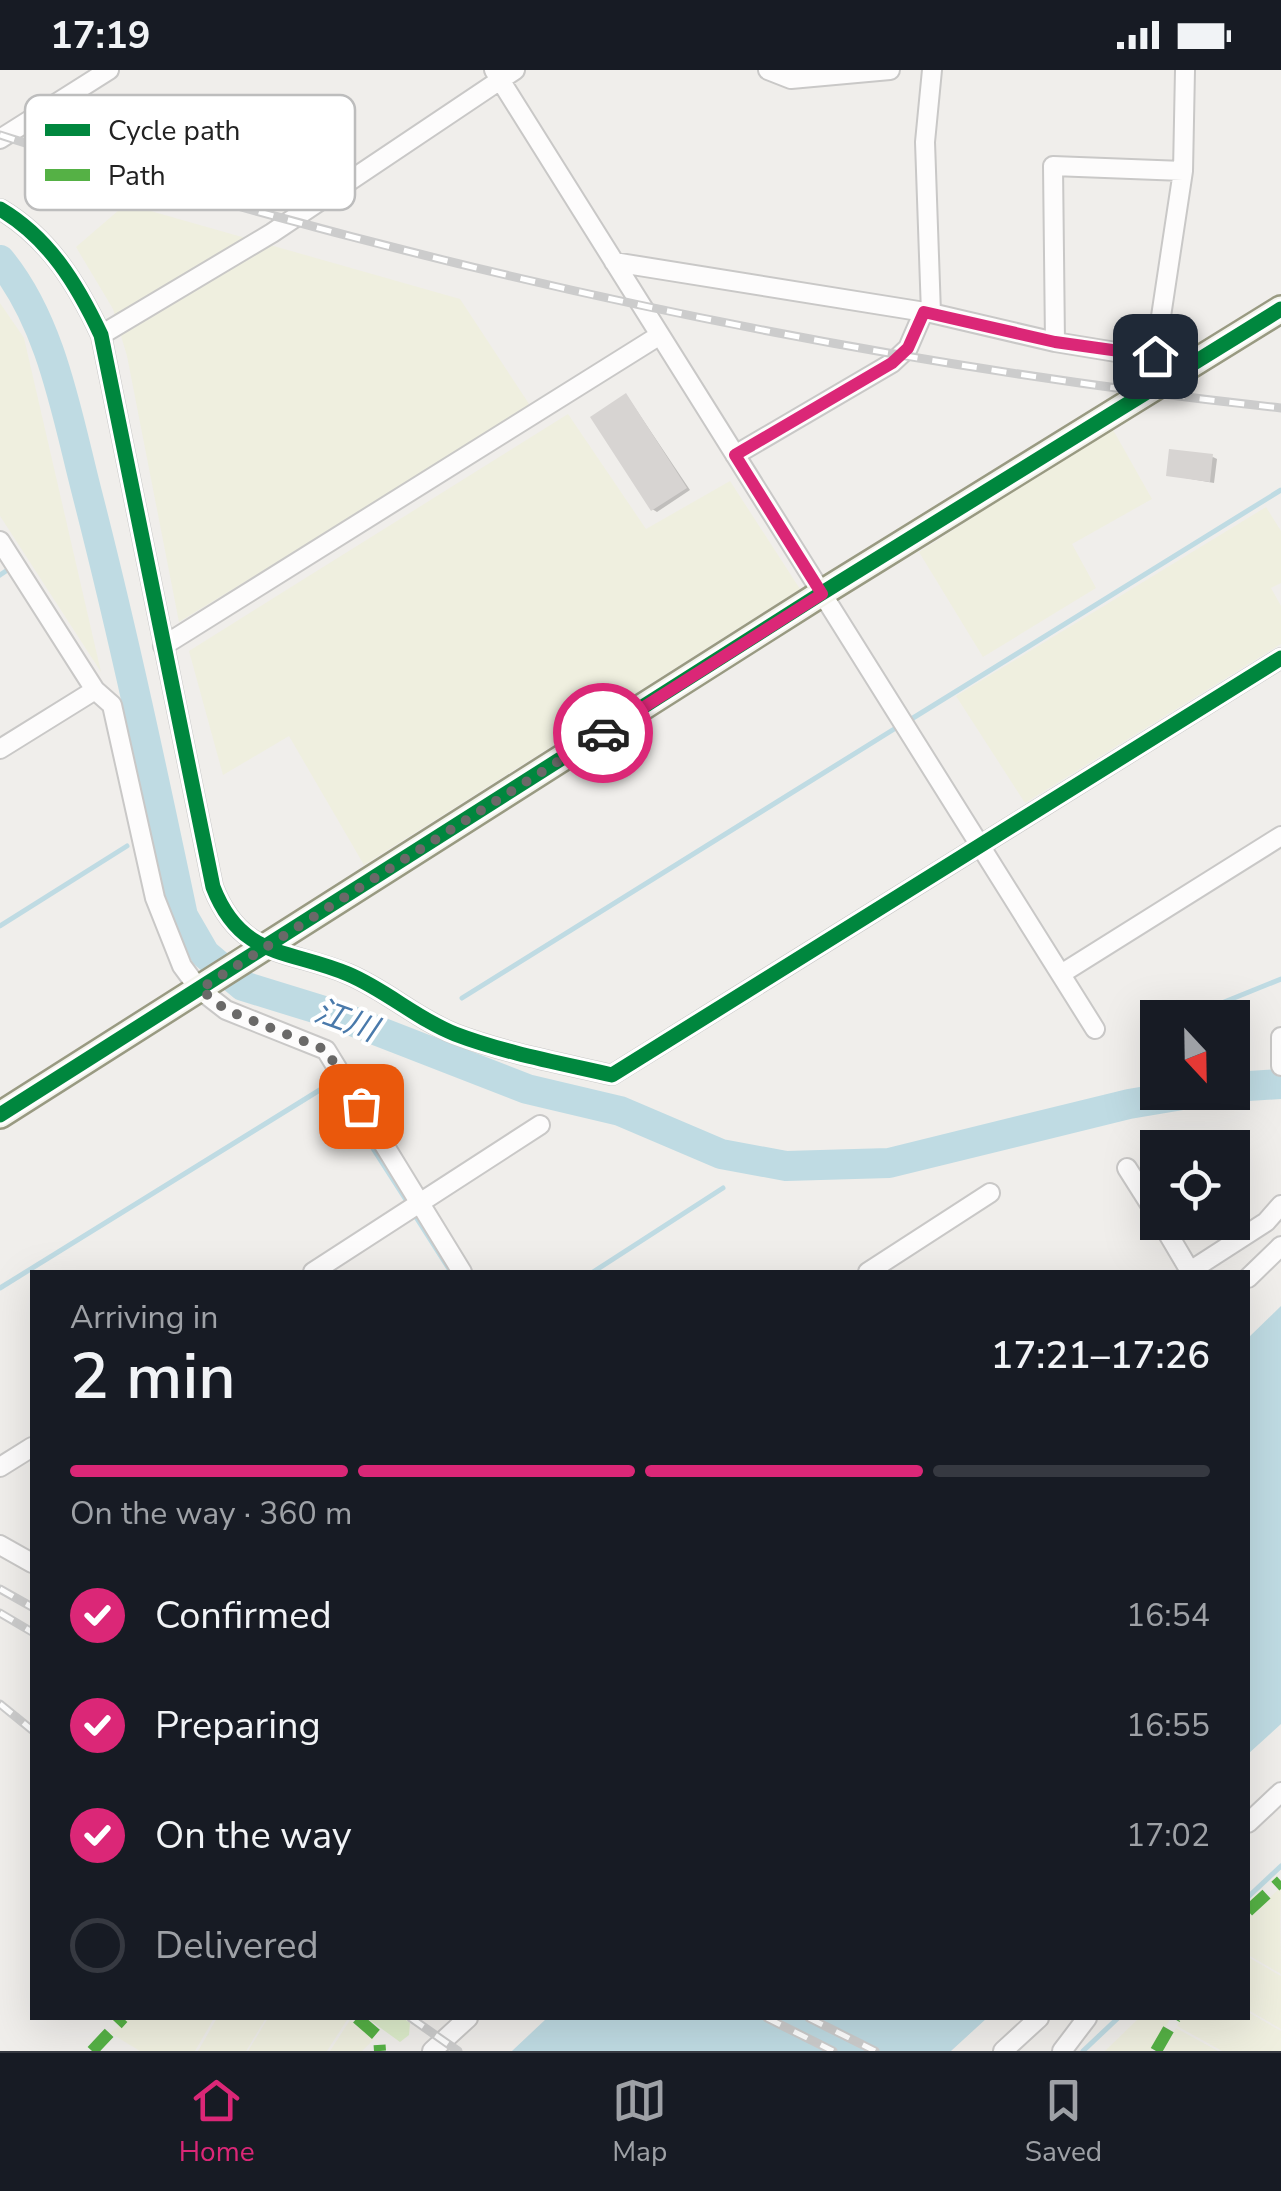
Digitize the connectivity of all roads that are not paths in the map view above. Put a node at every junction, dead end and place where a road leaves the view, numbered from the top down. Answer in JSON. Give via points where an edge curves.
{"nodes":[{"id":1,"x":109,"y":70,"type":"edge"},
{"id":2,"x":768,"y":70,"type":"edge"},
{"id":3,"x":890,"y":70,"type":"edge"},
{"id":4,"x":932,"y":70,"type":"edge"},
{"id":5,"x":1185,"y":70,"type":"edge"},
{"id":6,"x":503,"y":73,"type":"edge"},
{"id":7,"x":69,"y":95,"type":"edge"},
{"id":8,"x":25,"y":122,"type":"edge"},
{"id":9,"x":0,"y":138,"type":"edge"},
{"id":10,"x":1183,"y":171,"type":"junction"},
{"id":11,"x":355,"y":176,"type":"edge"},
{"id":12,"x":0,"y":209,"type":"edge"},
{"id":13,"x":306,"y":210,"type":"edge"},
{"id":14,"x":614,"y":262,"type":"junction"},
{"id":15,"x":1281,"y":309,"type":"edge"},
{"id":16,"x":928,"y":312,"type":"junction"},
{"id":17,"x":101,"y":335,"type":"junction"},
{"id":18,"x":660,"y":335,"type":"junction"},
{"id":19,"x":1055,"y":342,"type":"junction"},
{"id":20,"x":1155,"y":356,"type":"junction"},
{"id":21,"x":1188,"y":364,"type":"junction"},
{"id":22,"x":735,"y":455,"type":"junction"},
{"id":23,"x":0,"y":540,"type":"edge"},
{"id":24,"x":822,"y":594,"type":"junction"},
{"id":25,"x":163,"y":646,"type":"junction"},
{"id":26,"x":1281,"y":658,"type":"edge"},
{"id":27,"x":95,"y":690,"type":"junction"},
{"id":28,"x":0,"y":749,"type":"edge"},
{"id":29,"x":1281,"y":836,"type":"edge"},
{"id":30,"x":978,"y":843,"type":"junction"},
{"id":31,"x":260,"y":950,"type":"junction"},
{"id":32,"x":1060,"y":974,"type":"junction"},
{"id":33,"x":202,"y":987,"type":"junction"},
{"id":34,"x":1095,"y":1028,"type":"dead end"},
{"id":35,"x":0,"y":1115,"type":"edge"},
{"id":36,"x":540,"y":1125,"type":"dead end"},
{"id":37,"x":1127,"y":1168,"type":"dead end"},
{"id":38,"x":1140,"y":1189,"type":"edge"},
{"id":39,"x":990,"y":1193,"type":"dead end"},
{"id":40,"x":419,"y":1205,"type":"junction"},
{"id":41,"x":1281,"y":1205,"type":"edge"},
{"id":42,"x":1250,"y":1232,"type":"edge"},
{"id":43,"x":1171,"y":1240,"type":"edge"},
{"id":44,"x":1238,"y":1240,"type":"edge"},
{"id":45,"x":1281,"y":1246,"type":"edge"},
{"id":46,"x":315,"y":1270,"type":"edge"},
{"id":47,"x":461,"y":1270,"type":"edge"},
{"id":48,"x":871,"y":1270,"type":"edge"},
{"id":49,"x":1189,"y":1270,"type":"edge"},
{"id":50,"x":1192,"y":1270,"type":"edge"},
{"id":51,"x":1250,"y":1276,"type":"edge"},
{"id":52,"x":30,"y":1449,"type":"edge"},
{"id":53,"x":0,"y":1467,"type":"edge"},
{"id":54,"x":0,"y":1544,"type":"edge"},
{"id":55,"x":30,"y":1562,"type":"edge"},
{"id":56,"x":1281,"y":1792,"type":"edge"},
{"id":57,"x":1281,"y":1807,"type":"edge"},
{"id":58,"x":1250,"y":1823,"type":"edge"},
{"id":59,"x":1250,"y":1824,"type":"edge"},
{"id":60,"x":466,"y":2020,"type":"edge"},
{"id":61,"x":1037,"y":2020,"type":"edge"},
{"id":62,"x":1085,"y":2020,"type":"edge"},
{"id":63,"x":432,"y":2051,"type":"edge"},
{"id":64,"x":1003,"y":2051,"type":"edge"},
{"id":65,"x":1062,"y":2051,"type":"edge"}],
"edges":[{"from":1,"to":7,"type":"street"},
{"from":2,"to":3,"type":"street","via":[[791,78]]},
{"from":4,"to":16,"type":"street","via":[[925,142]]},
{"from":5,"to":10,"type":"street"},
{"from":6,"to":11,"type":"street"},
{"from":6,"to":14,"type":"street"},
{"from":8,"to":9,"type":"street"},
{"from":10,"to":19,"type":"street","via":[[1053,166]]},
{"from":10,"to":20,"type":"street"},
{"from":12,"to":17,"type":"street","via":[[48,246]]},
{"from":13,"to":17,"type":"street"},
{"from":14,"to":16,"type":"street"},
{"from":14,"to":18,"type":"street"},
{"from":15,"to":21,"type":"street"},
{"from":16,"to":19,"type":"street"},
{"from":16,"to":22,"type":"street","via":[[892,363]]},
{"from":17,"to":25,"type":"street"},
{"from":18,"to":22,"type":"street"},
{"from":18,"to":25,"type":"street"},
{"from":19,"to":20,"type":"street"},
{"from":20,"to":21,"type":"street"},
{"from":21,"to":24,"type":"street"},
{"from":22,"to":24,"type":"street"},
{"from":23,"to":27,"type":"street"},
{"from":24,"to":30,"type":"street"},
{"from":24,"to":31,"type":"street"},
{"from":25,"to":31,"type":"street","via":[[214,887],[222,910]]},
{"from":26,"to":30,"type":"street"},
{"from":27,"to":28,"type":"street"},
{"from":27,"to":33,"type":"street","via":[[112,705],[154,898],[182,966]]},
{"from":29,"to":32,"type":"street"},
{"from":30,"to":31,"type":"street","via":[[612,1076],[456,1035],[347,974]]},
{"from":30,"to":32,"type":"street"},
{"from":31,"to":33,"type":"street"},
{"from":32,"to":34,"type":"street"},
{"from":33,"to":35,"type":"street"},
{"from":33,"to":40,"type":"street","via":[[226,1010],[326,1050]]},
{"from":36,"to":40,"type":"street"},
{"from":37,"to":38,"type":"street"},
{"from":39,"to":48,"type":"street"},
{"from":40,"to":46,"type":"street"},
{"from":40,"to":47,"type":"street"},
{"from":41,"to":42,"type":"street"},
{"from":43,"to":49,"type":"street"},
{"from":44,"to":50,"type":"street"},
{"from":45,"to":51,"type":"street"},
{"from":52,"to":53,"type":"street"},
{"from":54,"to":55,"type":"street"},
{"from":56,"to":58,"type":"street"},
{"from":57,"to":59,"type":"street"},
{"from":60,"to":63,"type":"street"},
{"from":61,"to":64,"type":"street"},
{"from":62,"to":65,"type":"street"}]}
